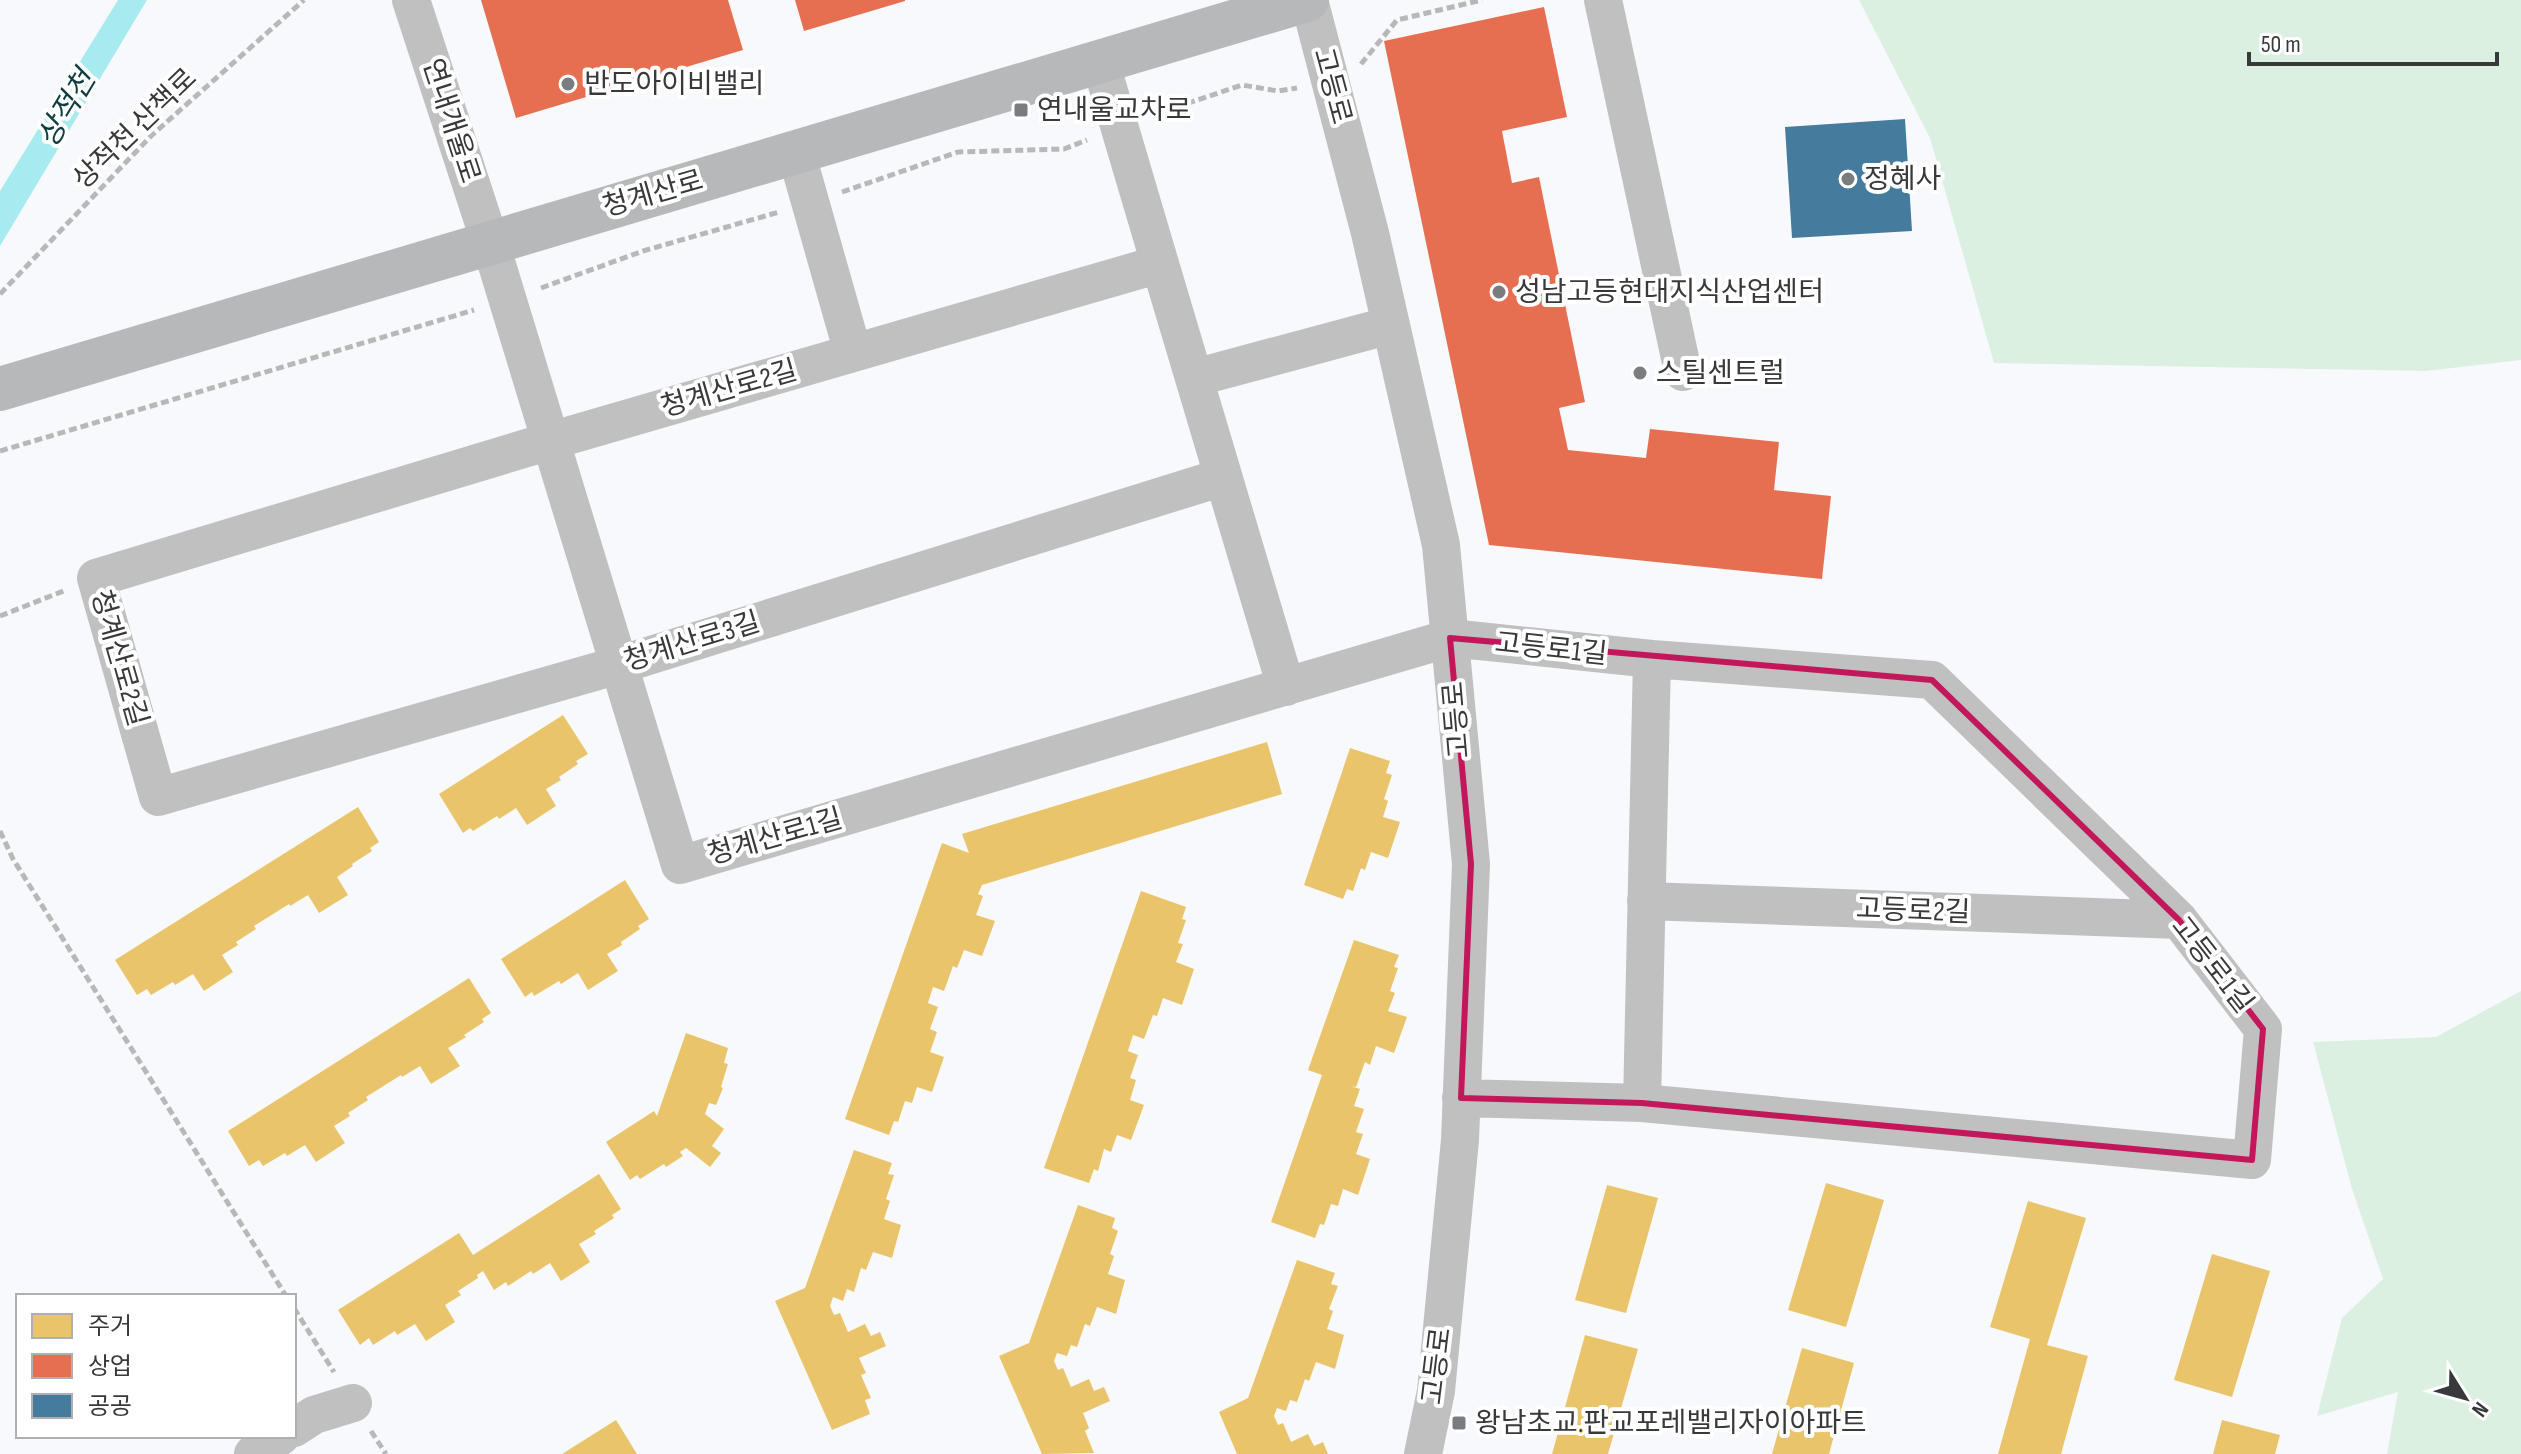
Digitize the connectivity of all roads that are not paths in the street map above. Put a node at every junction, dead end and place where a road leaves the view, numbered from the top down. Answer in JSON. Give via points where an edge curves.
{"nodes":[{"id":1,"x":411,"y":0,"type":"edge"},
{"id":2,"x":1308,"y":0,"type":"edge"},
{"id":3,"x":1603,"y":0,"type":"edge"},
{"id":4,"x":1100,"y":61,"type":"junction"},
{"id":5,"x":796,"y":152,"type":"junction"},
{"id":6,"x":490,"y":242,"type":"junction"},
{"id":7,"x":1160,"y":264,"type":"junction"},
{"id":8,"x":1391,"y":325,"type":"junction"},
{"id":9,"x":853,"y":353,"type":"junction"},
{"id":10,"x":1683,"y":372,"type":"dead end"},
{"id":11,"x":1194,"y":378,"type":"junction"},
{"id":12,"x":19,"y":383,"type":"edge"},
{"id":13,"x":550,"y":441,"type":"junction"},
{"id":14,"x":1223,"y":477,"type":"junction"},
{"id":15,"x":1450,"y":638,"type":"junction"},
{"id":16,"x":1652,"y":659,"type":"junction"},
{"id":17,"x":619,"y":665,"type":"junction"},
{"id":18,"x":1286,"y":687,"type":"junction"},
{"id":19,"x":158,"y":797,"type":"joint"},
{"id":20,"x":1646,"y":901,"type":"junction"},
{"id":21,"x":2179,"y":920,"type":"junction"},
{"id":22,"x":1461,"y":1098,"type":"junction"},
{"id":23,"x":1642,"y":1103,"type":"junction"},
{"id":24,"x":353,"y":1403,"type":"road end"},
{"id":25,"x":296,"y":1427,"type":"edge"},
{"id":26,"x":278,"y":1438,"type":"edge"},
{"id":27,"x":253,"y":1454,"type":"edge"},
{"id":28,"x":1423,"y":1454,"type":"edge"}],
"edges":[{"from":1,"to":6,"type":"street","name":"연내개울로"},
{"from":2,"to":4,"type":"main road","name":"청계산로"},
{"from":2,"to":8,"type":"street","name":"고등로"},
{"from":3,"to":10,"type":"street"},
{"from":4,"to":5,"type":"main road","name":"청계산로"},
{"from":4,"to":7,"type":"street"},
{"from":5,"to":6,"type":"main road","name":"청계산로"},
{"from":5,"to":9,"type":"street"},
{"from":6,"to":12,"type":"main road","name":"청계산로"},
{"from":6,"to":13,"type":"street","name":"청계산로1길"},
{"from":7,"to":9,"type":"street","name":"청계산로2길"},
{"from":7,"to":11,"type":"street"},
{"from":8,"to":11,"type":"street"},
{"from":8,"to":15,"type":"street","name":"고등로","via":[[1441,545]]},
{"from":9,"to":13,"type":"street","name":"청계산로2길"},
{"from":11,"to":14,"type":"street"},
{"from":13,"to":17,"type":"street","name":"청계산로1길"},
{"from":13,"to":19,"type":"street","name":"청계산로2길","via":[[96,578]]},
{"from":14,"to":17,"type":"street","name":"청계산로3길"},
{"from":14,"to":18,"type":"street"},
{"from":15,"to":16,"type":"street","name":"고등로1길"},
{"from":15,"to":18,"type":"street","name":"청계산로1길"},
{"from":15,"to":22,"type":"street","name":"고등로","via":[[1471,864]]},
{"from":16,"to":20,"type":"street"},
{"from":16,"to":21,"type":"street","name":"고등로1길","via":[[1932,680]]},
{"from":17,"to":18,"type":"street","name":"청계산로1길","via":[[680,865]]},
{"from":17,"to":19,"type":"street","name":"청계산로3길"},
{"from":20,"to":21,"type":"street","name":"고등로2길"},
{"from":20,"to":23,"type":"street"},
{"from":21,"to":23,"type":"street","name":"고등로1길","via":[[2263,1029],[2252,1160]]},
{"from":22,"to":23,"type":"street","name":"고등로1길"},
{"from":22,"to":28,"type":"street","name":"고등로","via":[[1436,1391]]},
{"from":24,"to":25,"type":"street"},
{"from":26,"to":27,"type":"street"}]}
